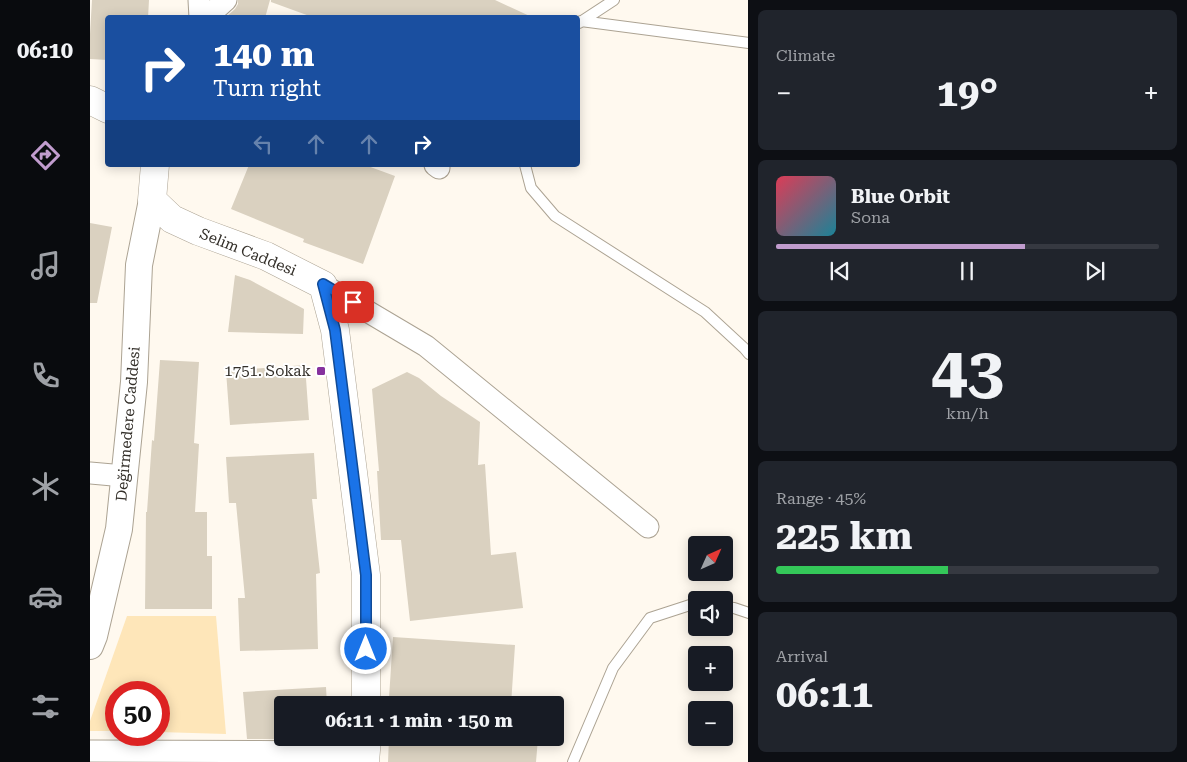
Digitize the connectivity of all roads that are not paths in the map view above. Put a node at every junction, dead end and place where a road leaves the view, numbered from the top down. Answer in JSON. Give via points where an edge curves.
{"nodes":[{"id":1,"x":199,"y":0,"type":"edge"},
{"id":2,"x":226,"y":0,"type":"edge"},
{"id":3,"x":614,"y":0,"type":"edge"},
{"id":4,"x":200,"y":15,"type":"edge"},
{"id":5,"x":209,"y":15,"type":"edge"},
{"id":6,"x":580,"y":22,"type":"edge"},
{"id":7,"x":580,"y":23,"type":"edge"},
{"id":8,"x":748,"y":43,"type":"edge"},
{"id":9,"x":90,"y":100,"type":"edge"},
{"id":10,"x":105,"y":108,"type":"edge"},
{"id":11,"x":155,"y":167,"type":"edge"},
{"id":12,"x":526,"y":167,"type":"edge"},
{"id":13,"x":152,"y":200,"type":"junction"},
{"id":14,"x":323,"y":284,"type":"junction"},
{"id":15,"x":748,"y":354,"type":"edge"},
{"id":16,"x":90,"y":473,"type":"edge"},
{"id":17,"x":124,"y":476,"type":"junction"},
{"id":18,"x":648,"y":527,"type":"dead end"},
{"id":19,"x":688,"y":606,"type":"edge"},
{"id":20,"x":733,"y":608,"type":"edge"},
{"id":21,"x":748,"y":613,"type":"edge"},
{"id":22,"x":90,"y":646,"type":"edge"},
{"id":23,"x":366,"y":696,"type":"edge"},
{"id":24,"x":366,"y":750,"type":"edge"},
{"id":25,"x":90,"y":752,"type":"edge"},
{"id":26,"x":176,"y":757,"type":"edge"},
{"id":27,"x":573,"y":762,"type":"edge"}],
"edges":[{"from":1,"to":4,"type":"street"},
{"from":2,"to":5,"type":"street"},
{"from":3,"to":6,"type":"lane"},
{"from":7,"to":8,"type":"lane"},
{"from":9,"to":10,"type":"main road"},
{"from":11,"to":13,"type":"main road"},
{"from":12,"to":15,"type":"lane","via":[[531,188],[555,216],[705,312]]},
{"from":13,"to":14,"type":"main road","name":"Selim Caddesi","via":[[172,219],[266,256]]},
{"from":13,"to":17,"type":"street","name":"Değirmedere Caddesi","via":[[139,265],[134,382]]},
{"from":14,"to":18,"type":"street","via":[[426,346]]},
{"from":14,"to":23,"type":"main road","via":[[335,330],[366,575]]},
{"from":16,"to":17,"type":"street"},
{"from":17,"to":22,"type":"street","name":"Değirmedere Caddesi","via":[[119,529]]},
{"from":19,"to":27,"type":"lane","via":[[650,618],[613,668]]},
{"from":20,"to":21,"type":"lane"},
{"from":24,"to":26,"type":"street"},
{"from":25,"to":26,"type":"street"}]}
